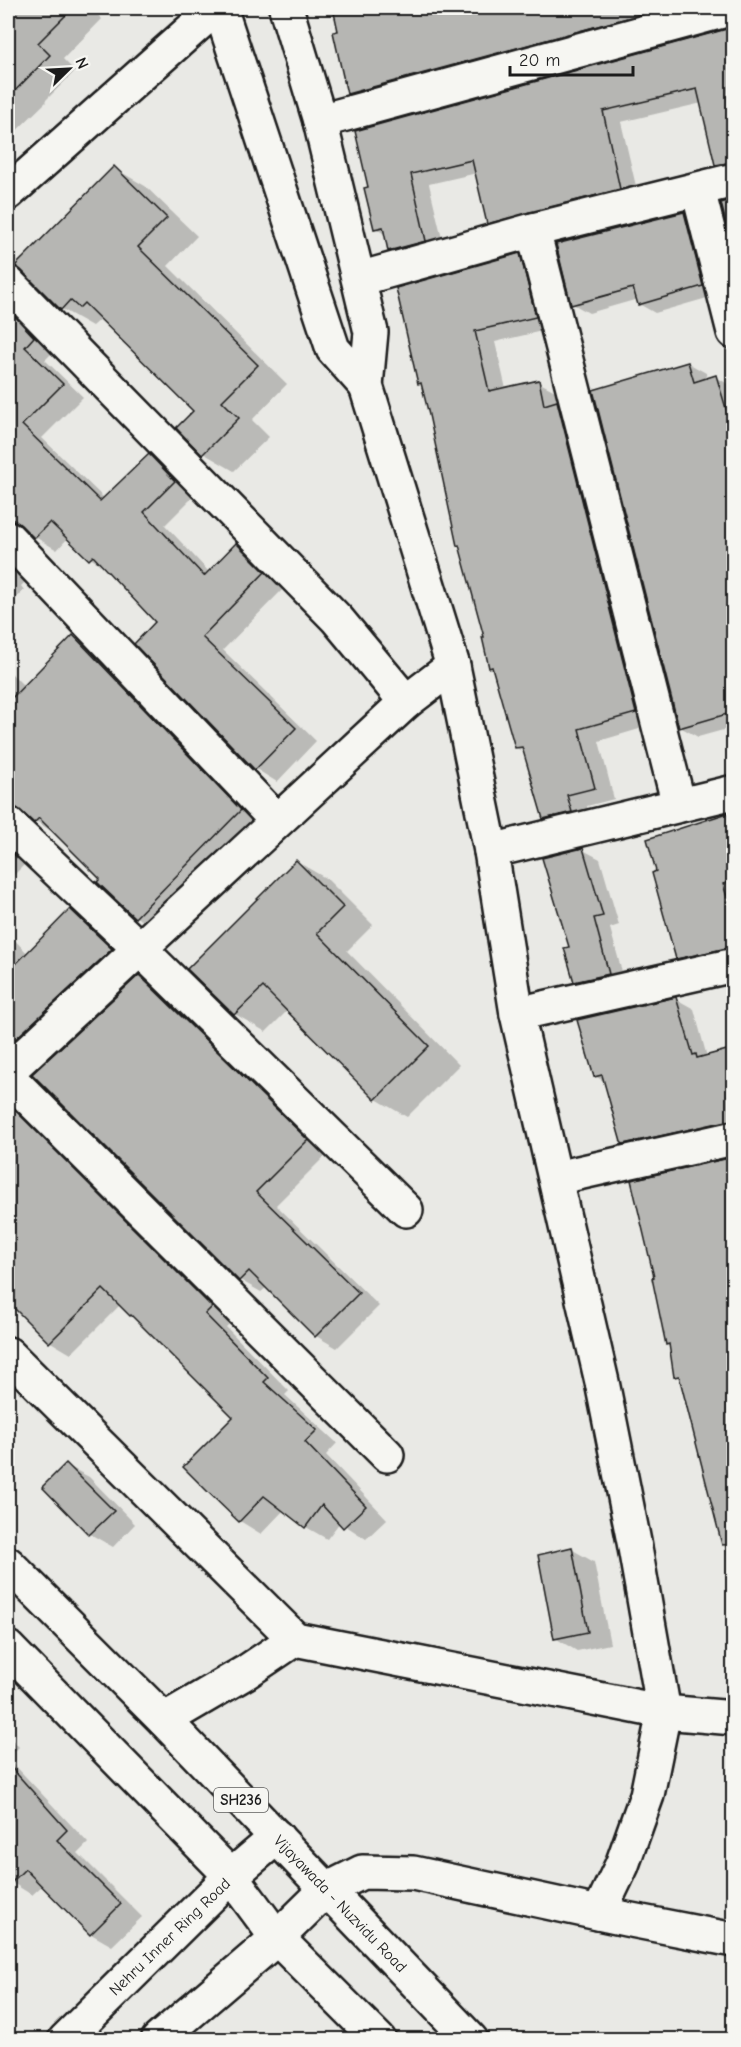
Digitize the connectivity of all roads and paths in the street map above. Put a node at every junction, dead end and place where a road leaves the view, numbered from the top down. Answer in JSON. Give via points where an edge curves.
{"nodes":[{"id":1,"x":218,"y":8,"type":"edge"},
{"id":2,"x":286,"y":8,"type":"edge"},
{"id":3,"x":733,"y":8,"type":"edge"},
{"id":4,"x":320,"y":121,"type":"junction"},
{"id":5,"x":734,"y":180,"type":"edge"},
{"id":6,"x":698,"y":190,"type":"junction"},
{"id":7,"x":8,"y":193,"type":"edge"},
{"id":8,"x":533,"y":230,"type":"junction"},
{"id":9,"x":359,"y":279,"type":"junction"},
{"id":10,"x":8,"y":283,"type":"edge"},
{"id":11,"x":734,"y":332,"type":"edge"},
{"id":12,"x":366,"y":386,"type":"junction"},
{"id":13,"x":8,"y":538,"type":"edge"},
{"id":14,"x":453,"y":666,"type":"junction"},
{"id":15,"x":406,"y":702,"type":"junction"},
{"id":16,"x":734,"y":792,"type":"edge"},
{"id":17,"x":679,"y":805,"type":"junction"},
{"id":18,"x":277,"y":820,"type":"junction"},
{"id":19,"x":8,"y":824,"type":"edge"},
{"id":20,"x":490,"y":851,"type":"junction"},
{"id":21,"x":140,"y":949,"type":"junction"},
{"id":22,"x":734,"y":965,"type":"edge"},
{"id":23,"x":518,"y":1014,"type":"junction"},
{"id":24,"x":8,"y":1071,"type":"edge"},
{"id":25,"x":8,"y":1077,"type":"edge"},
{"id":26,"x":734,"y":1138,"type":"edge"},
{"id":27,"x":556,"y":1178,"type":"junction"},
{"id":28,"x":406,"y":1210,"type":"dead end"},
{"id":29,"x":8,"y":1354,"type":"edge"},
{"id":30,"x":387,"y":1455,"type":"dead end"},
{"id":31,"x":8,"y":1564,"type":"edge"},
{"id":32,"x":286,"y":1645,"type":"junction"},
{"id":33,"x":8,"y":1648,"type":"edge"},
{"id":34,"x":664,"y":1712,"type":"junction"},
{"id":35,"x":734,"y":1718,"type":"edge"},
{"id":36,"x":164,"y":1720,"type":"junction"},
{"id":37,"x":277,"y":1837,"type":"junction"},
{"id":38,"x":231,"y":1876,"type":"junction"},
{"id":39,"x":326,"y":1890,"type":"junction"},
{"id":40,"x":599,"y":1913,"type":"junction"},
{"id":41,"x":277,"y":1938,"type":"junction"},
{"id":42,"x":734,"y":1940,"type":"edge"},
{"id":43,"x":65,"y":2040,"type":"edge"},
{"id":44,"x":159,"y":2040,"type":"edge"},
{"id":45,"x":379,"y":2040,"type":"edge"},
{"id":46,"x":471,"y":2040,"type":"edge"}],
"edges":[{"from":1,"to":7,"type":"street"},
{"from":1,"to":12,"type":"street","via":[[333,349]]},
{"from":2,"to":4,"type":"street"},
{"from":3,"to":4,"type":"street"},
{"from":4,"to":9,"type":"street"},
{"from":5,"to":6,"type":"street"},
{"from":6,"to":8,"type":"street"},
{"from":6,"to":11,"type":"street"},
{"from":8,"to":9,"type":"street"},
{"from":8,"to":17,"type":"street"},
{"from":9,"to":12,"type":"street","via":[[371,332]]},
{"from":10,"to":15,"type":"street","via":[[337,620]]},
{"from":12,"to":14,"type":"street"},
{"from":13,"to":18,"type":"street"},
{"from":14,"to":15,"type":"street"},
{"from":14,"to":20,"type":"street"},
{"from":15,"to":18,"type":"street"},
{"from":16,"to":17,"type":"street"},
{"from":17,"to":20,"type":"street"},
{"from":18,"to":21,"type":"street"},
{"from":19,"to":21,"type":"street"},
{"from":20,"to":23,"type":"street"},
{"from":21,"to":24,"type":"street"},
{"from":21,"to":28,"type":"street"},
{"from":22,"to":23,"type":"street"},
{"from":23,"to":27,"type":"street"},
{"from":25,"to":30,"type":"street"},
{"from":26,"to":27,"type":"street"},
{"from":27,"to":34,"type":"street","via":[[602,1382]]},
{"from":29,"to":32,"type":"street"},
{"from":31,"to":36,"type":"street","name":"Vijayawada - Nuzvidu Road","number":"SH236"},
{"from":32,"to":34,"type":"street"},
{"from":32,"to":36,"type":"street"},
{"from":33,"to":38,"type":"street"},
{"from":34,"to":35,"type":"street"},
{"from":34,"to":40,"type":"street","via":[[647,1795],[622,1865]]},
{"from":36,"to":37,"type":"street","name":"Vijayawada - Nuzvidu Road","number":"SH236"},
{"from":37,"to":38,"type":"street","name":"Nehru Inner Ring Road"},
{"from":37,"to":39,"type":"street","name":"Vijayawada - Nuzvidu Road","number":"SH236"},
{"from":38,"to":41,"type":"street"},
{"from":38,"to":43,"type":"street","name":"Nehru Inner Ring Road"},
{"from":39,"to":40,"type":"street","via":[[362,1872],[412,1872]]},
{"from":39,"to":41,"type":"street"},
{"from":39,"to":46,"type":"street","name":"Vijayawada - Nuzvidu Road","number":"SH236"},
{"from":40,"to":42,"type":"street"},
{"from":41,"to":44,"type":"street"},
{"from":41,"to":45,"type":"street"}]}
